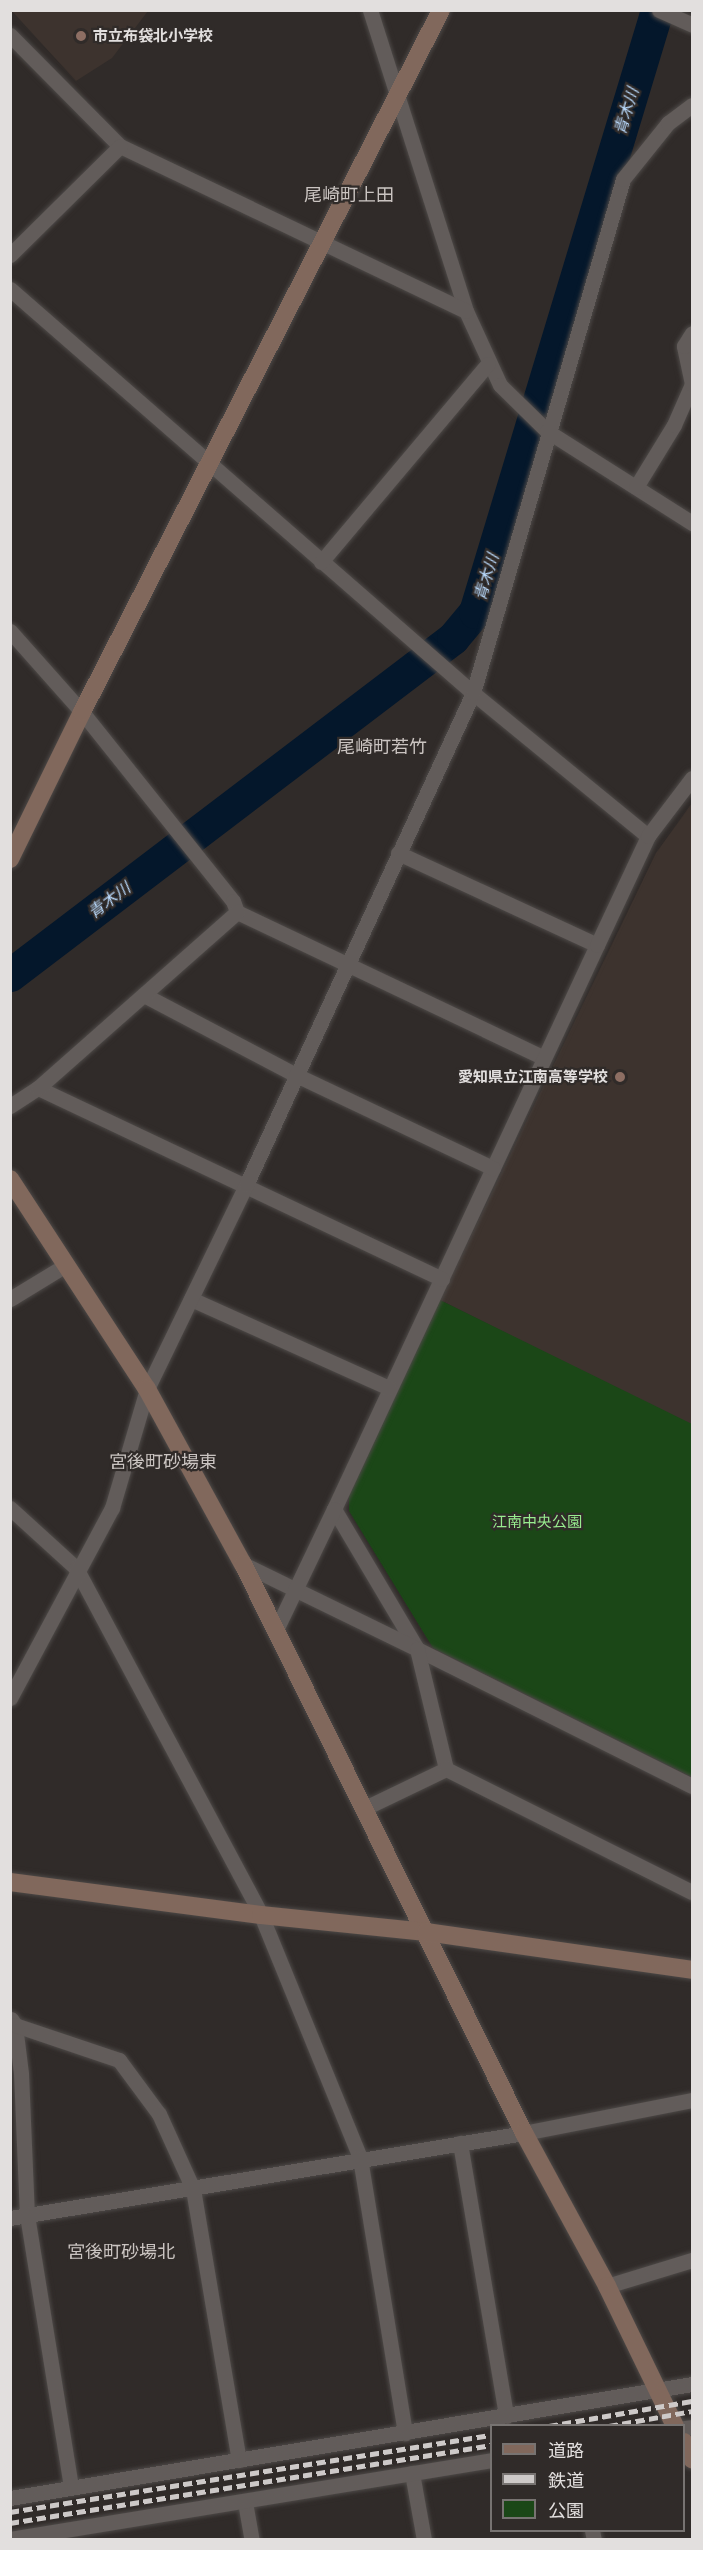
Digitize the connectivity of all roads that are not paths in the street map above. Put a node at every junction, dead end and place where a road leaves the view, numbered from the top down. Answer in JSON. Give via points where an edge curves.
{"nodes":[{"id":1,"x":370,"y":10,"type":"edge"},
{"id":2,"x":441,"y":10,"type":"edge"},
{"id":3,"x":663,"y":13,"type":"edge"},
{"id":4,"x":693,"y":25,"type":"edge"},
{"id":5,"x":10,"y":35,"type":"edge"},
{"id":6,"x":397,"y":97,"type":"junction"},
{"id":7,"x":693,"y":105,"type":"edge"},
{"id":8,"x":120,"y":146,"type":"junction"},
{"id":9,"x":321,"y":245,"type":"junction"},
{"id":10,"x":10,"y":255,"type":"edge"},
{"id":11,"x":10,"y":289,"type":"edge"},
{"id":12,"x":466,"y":311,"type":"junction"},
{"id":13,"x":693,"y":333,"type":"edge"},
{"id":14,"x":488,"y":364,"type":"junction"},
{"id":15,"x":544,"y":429,"type":"junction"},
{"id":16,"x":210,"y":461,"type":"junction"},
{"id":17,"x":636,"y":487,"type":"junction"},
{"id":18,"x":693,"y":523,"type":"edge"},
{"id":19,"x":321,"y":562,"type":"junction"},
{"id":20,"x":10,"y":631,"type":"edge"},
{"id":21,"x":473,"y":693,"type":"junction"},
{"id":22,"x":82,"y":712,"type":"junction"},
{"id":23,"x":693,"y":778,"type":"edge"},
{"id":24,"x":648,"y":836,"type":"junction"},
{"id":25,"x":398,"y":853,"type":"junction"},
{"id":26,"x":10,"y":859,"type":"edge"},
{"id":27,"x":237,"y":912,"type":"junction"},
{"id":28,"x":597,"y":945,"type":"junction"},
{"id":29,"x":346,"y":964,"type":"junction"},
{"id":30,"x":144,"y":995,"type":"junction"},
{"id":31,"x":543,"y":1057,"type":"junction"},
{"id":32,"x":296,"y":1075,"type":"junction"},
{"id":33,"x":38,"y":1088,"type":"junction"},
{"id":34,"x":10,"y":1106,"type":"edge"},
{"id":35,"x":493,"y":1168,"type":"junction"},
{"id":36,"x":10,"y":1179,"type":"edge"},
{"id":37,"x":246,"y":1185,"type":"junction"},
{"id":38,"x":66,"y":1265,"type":"junction"},
{"id":39,"x":442,"y":1279,"type":"junction"},
{"id":40,"x":10,"y":1299,"type":"edge"},
{"id":41,"x":191,"y":1299,"type":"junction"},
{"id":42,"x":389,"y":1388,"type":"junction"},
{"id":43,"x":147,"y":1389,"type":"junction"},
{"id":44,"x":10,"y":1508,"type":"edge"},
{"id":45,"x":334,"y":1509,"type":"junction"},
{"id":46,"x":243,"y":1564,"type":"junction"},
{"id":47,"x":76,"y":1568,"type":"junction"},
{"id":48,"x":294,"y":1590,"type":"junction"},
{"id":49,"x":275,"y":1632,"type":"junction"},
{"id":50,"x":417,"y":1649,"type":"junction"},
{"id":51,"x":10,"y":1698,"type":"edge"},
{"id":52,"x":446,"y":1769,"type":"junction"},
{"id":53,"x":693,"y":1786,"type":"edge"},
{"id":54,"x":365,"y":1808,"type":"junction"},
{"id":55,"x":10,"y":1882,"type":"edge"},
{"id":56,"x":693,"y":1892,"type":"edge"},
{"id":57,"x":261,"y":1915,"type":"junction"},
{"id":58,"x":426,"y":1932,"type":"junction"},
{"id":59,"x":693,"y":1970,"type":"edge"},
{"id":60,"x":13,"y":2022,"type":"edge"},
{"id":61,"x":693,"y":2100,"type":"edge"},
{"id":62,"x":524,"y":2133,"type":"junction"},
{"id":63,"x":460,"y":2143,"type":"junction"},
{"id":64,"x":360,"y":2158,"type":"junction"},
{"id":65,"x":193,"y":2189,"type":"junction"},
{"id":66,"x":27,"y":2215,"type":"junction"},
{"id":67,"x":10,"y":2217,"type":"edge"},
{"id":68,"x":693,"y":2260,"type":"edge"},
{"id":69,"x":607,"y":2286,"type":"junction"},
{"id":70,"x":693,"y":2384,"type":"edge"},
{"id":71,"x":657,"y":2390,"type":"junction"},
{"id":72,"x":506,"y":2416,"type":"junction"},
{"id":73,"x":674,"y":2424,"type":"edge"},
{"id":74,"x":405,"y":2433,"type":"junction"},
{"id":75,"x":685,"y":2444,"type":"edge"},
{"id":76,"x":693,"y":2459,"type":"edge"},
{"id":77,"x":239,"y":2460,"type":"junction"},
{"id":78,"x":490,"y":2460,"type":"edge"},
{"id":79,"x":412,"y":2473,"type":"junction"},
{"id":80,"x":72,"y":2487,"type":"junction"},
{"id":81,"x":10,"y":2498,"type":"edge"},
{"id":82,"x":245,"y":2502,"type":"junction"},
{"id":83,"x":77,"y":2534,"type":"edge"},
{"id":84,"x":10,"y":2540,"type":"edge"},
{"id":85,"x":252,"y":2540,"type":"edge"},
{"id":86,"x":424,"y":2540,"type":"edge"}],
"edges":[{"from":1,"to":6,"type":"street"},
{"from":2,"to":6,"type":"street"},
{"from":3,"to":4,"type":"street"},
{"from":5,"to":8,"type":"street"},
{"from":6,"to":9,"type":"street"},
{"from":6,"to":12,"type":"street"},
{"from":7,"to":15,"type":"street","via":[[668,123],[623,179]]},
{"from":8,"to":9,"type":"street"},
{"from":8,"to":10,"type":"street"},
{"from":9,"to":12,"type":"street"},
{"from":9,"to":16,"type":"street"},
{"from":11,"to":16,"type":"street"},
{"from":12,"to":14,"type":"street"},
{"from":13,"to":17,"type":"street","via":[[684,346],[692,384],[674,425]]},
{"from":14,"to":15,"type":"street","via":[[527,415]]},
{"from":14,"to":19,"type":"street"},
{"from":15,"to":17,"type":"street"},
{"from":15,"to":21,"type":"street"},
{"from":16,"to":19,"type":"street"},
{"from":16,"to":22,"type":"street"},
{"from":17,"to":18,"type":"street"},
{"from":19,"to":21,"type":"street"},
{"from":20,"to":22,"type":"street"},
{"from":21,"to":24,"type":"street"},
{"from":21,"to":25,"type":"street"},
{"from":22,"to":26,"type":"street"},
{"from":22,"to":27,"type":"street","via":[[233,901]]},
{"from":23,"to":24,"type":"street"},
{"from":24,"to":28,"type":"street"},
{"from":25,"to":28,"type":"street"},
{"from":25,"to":29,"type":"street"},
{"from":27,"to":29,"type":"street"},
{"from":27,"to":30,"type":"street"},
{"from":28,"to":31,"type":"street"},
{"from":29,"to":31,"type":"street"},
{"from":29,"to":32,"type":"street"},
{"from":30,"to":32,"type":"street"},
{"from":30,"to":33,"type":"street"},
{"from":31,"to":35,"type":"street"},
{"from":32,"to":35,"type":"street"},
{"from":32,"to":37,"type":"street"},
{"from":33,"to":34,"type":"street"},
{"from":33,"to":37,"type":"street"},
{"from":35,"to":39,"type":"street"},
{"from":36,"to":38,"type":"street"},
{"from":37,"to":39,"type":"street"},
{"from":37,"to":41,"type":"street"},
{"from":38,"to":40,"type":"street"},
{"from":38,"to":43,"type":"street"},
{"from":39,"to":42,"type":"street"},
{"from":41,"to":42,"type":"street"},
{"from":41,"to":43,"type":"street"},
{"from":42,"to":45,"type":"street"},
{"from":43,"to":46,"type":"street"},
{"from":43,"to":47,"type":"street","via":[[112,1508]]},
{"from":44,"to":47,"type":"street"},
{"from":45,"to":48,"type":"street"},
{"from":45,"to":50,"type":"street"},
{"from":46,"to":48,"type":"street"},
{"from":46,"to":49,"type":"street"},
{"from":47,"to":51,"type":"street"},
{"from":47,"to":57,"type":"street"},
{"from":48,"to":49,"type":"street"},
{"from":48,"to":50,"type":"street"},
{"from":49,"to":54,"type":"street"},
{"from":50,"to":52,"type":"street"},
{"from":50,"to":53,"type":"street"},
{"from":52,"to":54,"type":"street"},
{"from":52,"to":56,"type":"street"},
{"from":54,"to":58,"type":"street"},
{"from":55,"to":57,"type":"street"},
{"from":57,"to":58,"type":"street"},
{"from":57,"to":64,"type":"street"},
{"from":58,"to":59,"type":"street"},
{"from":58,"to":62,"type":"street"},
{"from":60,"to":65,"type":"street","via":[[119,2060],[159,2114]]},
{"from":60,"to":66,"type":"street"},
{"from":61,"to":62,"type":"street"},
{"from":62,"to":63,"type":"street"},
{"from":62,"to":69,"type":"street"},
{"from":63,"to":64,"type":"street"},
{"from":63,"to":72,"type":"street"},
{"from":64,"to":65,"type":"street"},
{"from":64,"to":74,"type":"street"},
{"from":65,"to":66,"type":"street"},
{"from":65,"to":77,"type":"street"},
{"from":66,"to":67,"type":"street"},
{"from":66,"to":80,"type":"street"},
{"from":68,"to":69,"type":"street"},
{"from":69,"to":71,"type":"street"},
{"from":70,"to":71,"type":"street"},
{"from":71,"to":72,"type":"street"},
{"from":71,"to":73,"type":"street"},
{"from":72,"to":74,"type":"street"},
{"from":74,"to":77,"type":"street"},
{"from":75,"to":76,"type":"street"},
{"from":77,"to":80,"type":"street"},
{"from":78,"to":79,"type":"street"},
{"from":79,"to":82,"type":"street"},
{"from":79,"to":86,"type":"street"},
{"from":80,"to":81,"type":"street"},
{"from":82,"to":83,"type":"street"},
{"from":82,"to":85,"type":"street"},
{"from":83,"to":84,"type":"street"}]}
